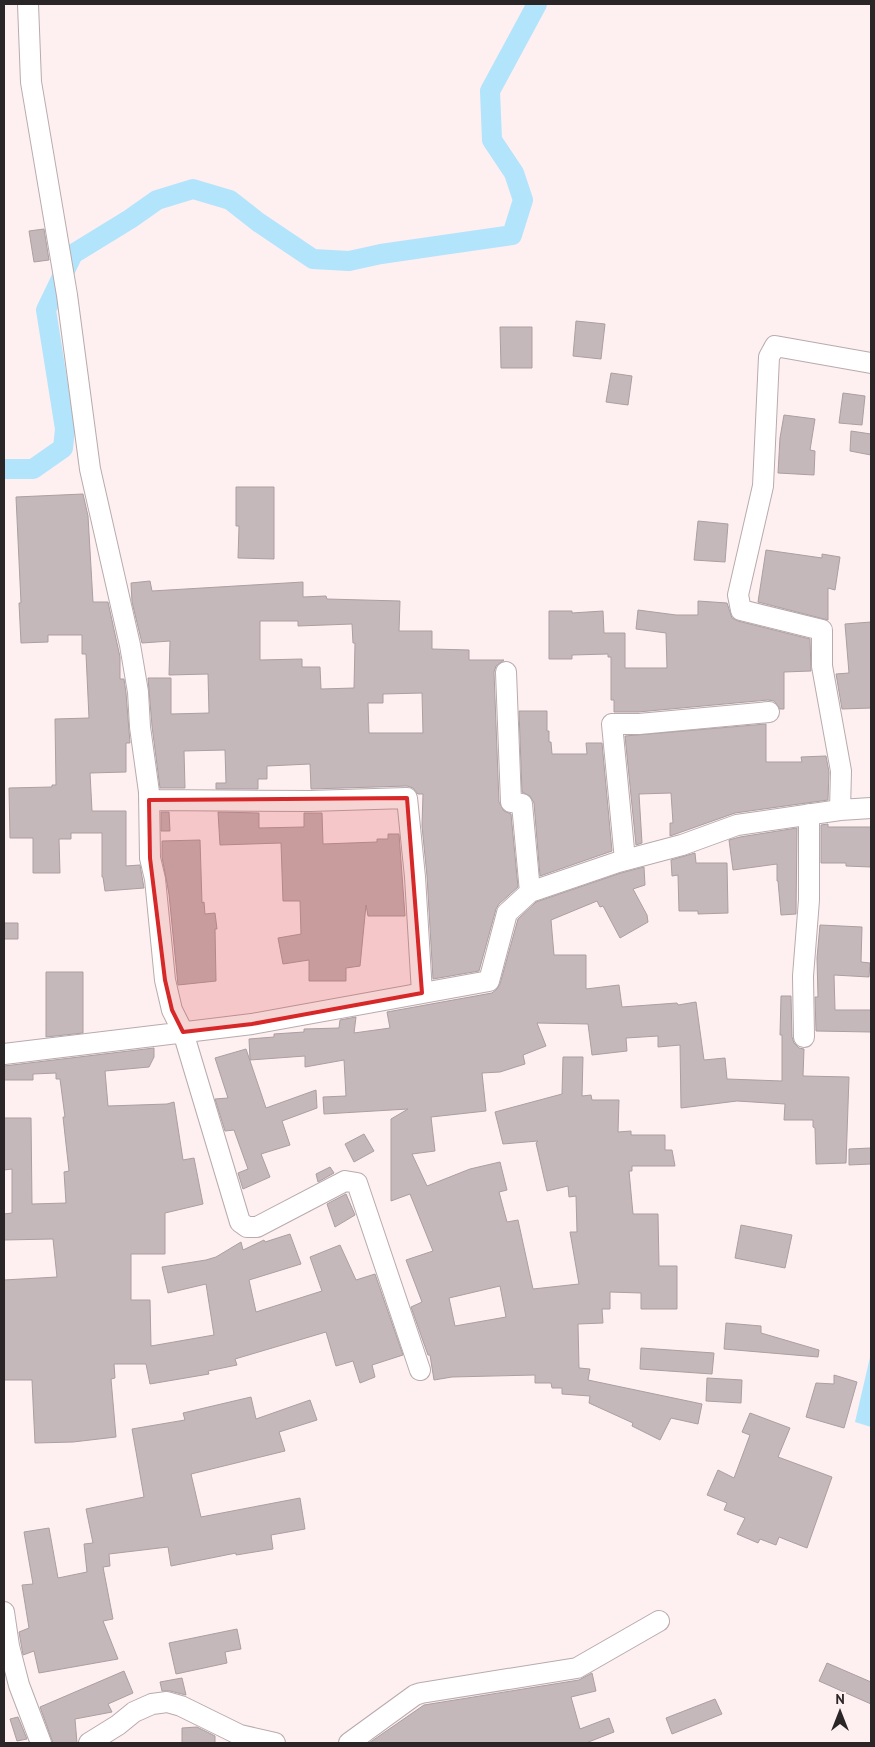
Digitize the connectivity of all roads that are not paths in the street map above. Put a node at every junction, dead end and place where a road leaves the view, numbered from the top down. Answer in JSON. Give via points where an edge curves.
{"nodes":[{"id":1,"x":28,"y":4,"type":"edge"},
{"id":2,"x":871,"y":363,"type":"edge"},
{"id":3,"x":506,"y":672,"type":"dead end"},
{"id":4,"x":769,"y":712,"type":"dead end"},
{"id":5,"x":149,"y":800,"type":"junction"},
{"id":6,"x":871,"y":808,"type":"edge"},
{"id":7,"x":840,"y":810,"type":"junction"},
{"id":8,"x":809,"y":814,"type":"junction"},
{"id":9,"x":625,"y":860,"type":"junction"},
{"id":10,"x":530,"y":892,"type":"junction"},
{"id":11,"x":422,"y":992,"type":"junction"},
{"id":12,"x":183,"y":1032,"type":"junction"},
{"id":13,"x":804,"y":1037,"type":"dead end"},
{"id":14,"x":4,"y":1054,"type":"edge"},
{"id":15,"x":420,"y":1370,"type":"dead end"},
{"id":16,"x":4,"y":1612,"type":"edge"},
{"id":17,"x":659,"y":1621,"type":"dead end"},
{"id":18,"x":40,"y":1743,"type":"edge"},
{"id":19,"x":88,"y":1743,"type":"edge"},
{"id":20,"x":275,"y":1743,"type":"edge"},
{"id":21,"x":349,"y":1743,"type":"edge"}],
"edges":[{"from":1,"to":5,"type":"street","via":[[31,82],[67,295],[90,469],[138,692]]},
{"from":2,"to":7,"type":"street","via":[[775,346],[769,356],[763,486],[738,595],[741,610],[822,630],[822,666],[840,771]]},
{"from":3,"to":10,"type":"street","via":[[511,802],[522,804]]},
{"from":4,"to":9,"type":"street","via":[[612,724]]},
{"from":5,"to":11,"type":"street","via":[[407,798]]},
{"from":5,"to":12,"type":"street","via":[[150,858],[155,879],[164,980],[172,1010]]},
{"from":6,"to":7,"type":"street"},
{"from":7,"to":8,"type":"street"},
{"from":8,"to":9,"type":"street","via":[[737,825],[682,845]]},
{"from":8,"to":13,"type":"street"},
{"from":9,"to":10,"type":"street"},
{"from":10,"to":11,"type":"street","via":[[506,913],[489,981]]},
{"from":11,"to":12,"type":"street","via":[[252,1024]]},
{"from":12,"to":14,"type":"street"},
{"from":12,"to":15,"type":"street","via":[[240,1222],[247,1227],[257,1227],[345,1181],[357,1183]]},
{"from":16,"to":18,"type":"street","via":[[19,1685]]},
{"from":17,"to":21,"type":"street","via":[[577,1668],[415,1695]]},
{"from":19,"to":20,"type":"street","via":[[134,1712],[167,1702],[240,1735]]}]}
